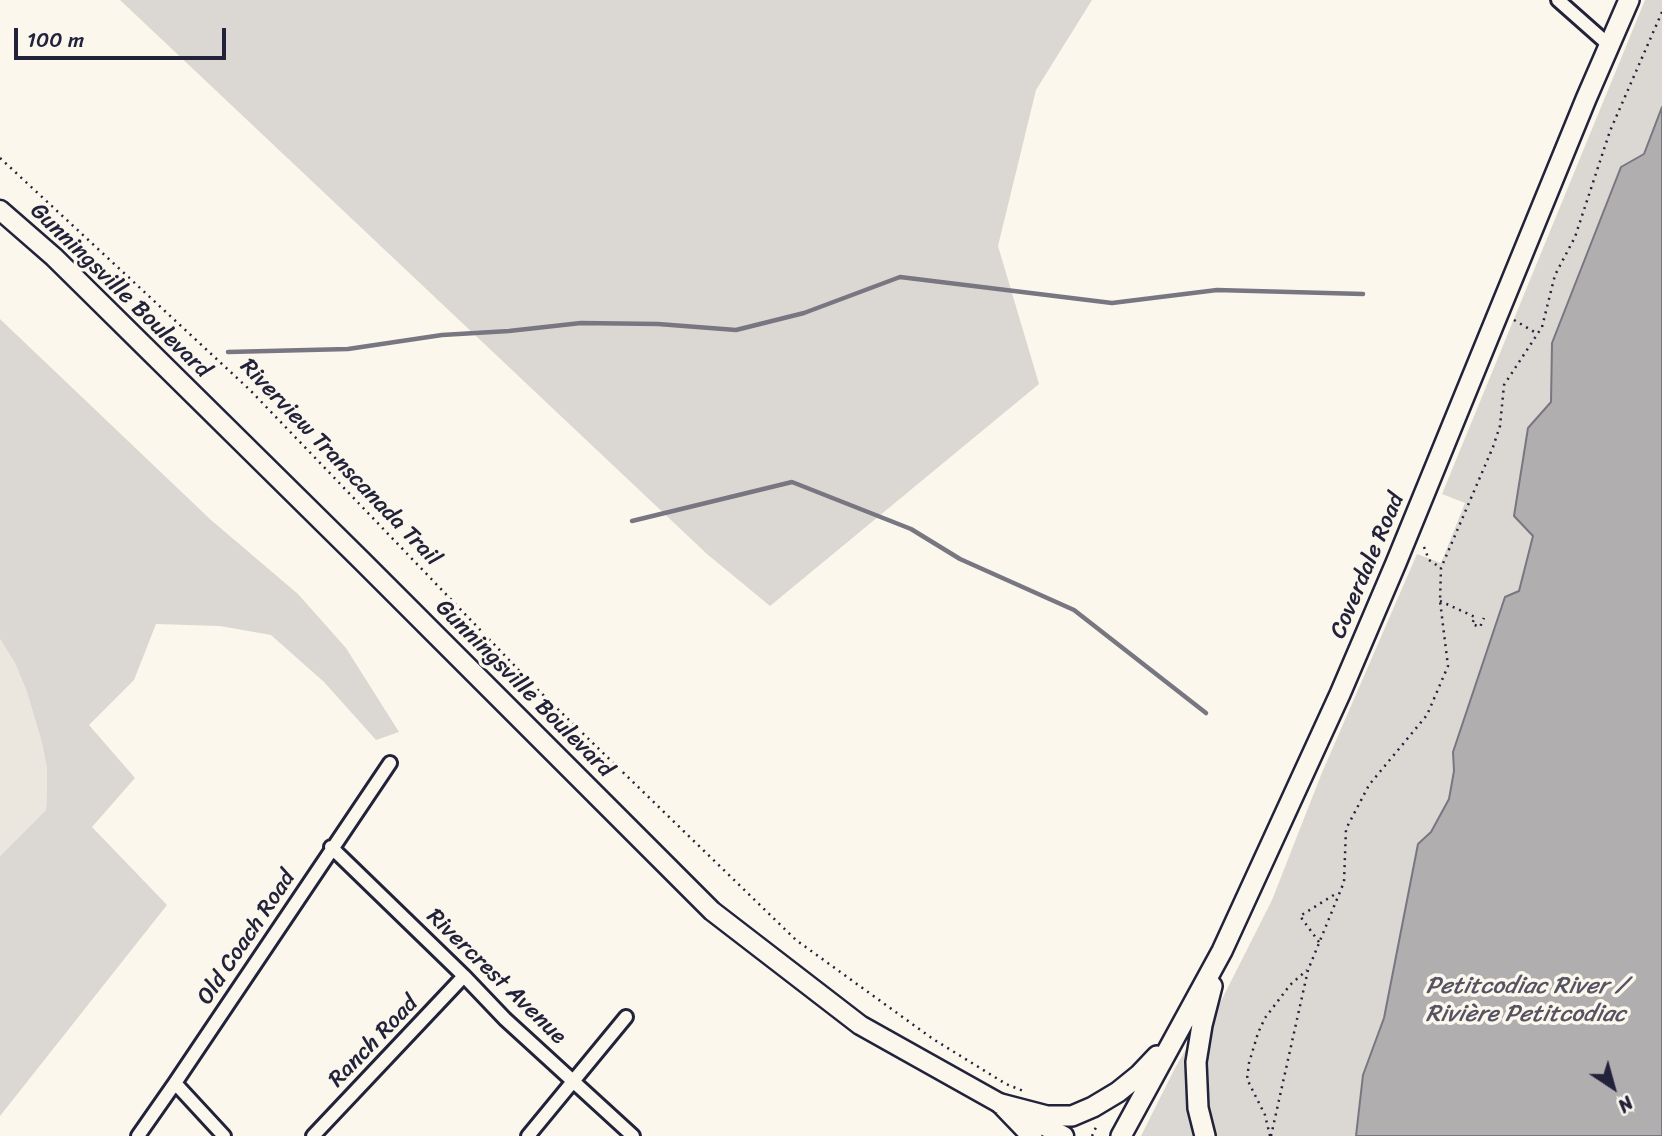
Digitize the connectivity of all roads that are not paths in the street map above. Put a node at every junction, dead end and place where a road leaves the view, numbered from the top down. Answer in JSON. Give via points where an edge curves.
{"nodes":[{"id":1,"x":1558,"y":0,"type":"edge"},
{"id":2,"x":1629,"y":0,"type":"edge"},
{"id":3,"x":1610,"y":46,"type":"junction"},
{"id":4,"x":0,"y":211,"type":"edge"},
{"id":5,"x":390,"y":763,"type":"dead end"},
{"id":6,"x":331,"y":847,"type":"junction"},
{"id":7,"x":1222,"y":951,"type":"junction"},
{"id":8,"x":464,"y":976,"type":"junction"},
{"id":9,"x":626,"y":1017,"type":"dead end"},
{"id":10,"x":1174,"y":1037,"type":"junction"},
{"id":11,"x":574,"y":1081,"type":"junction"},
{"id":12,"x":175,"y":1083,"type":"junction"},
{"id":13,"x":1001,"y":1104,"type":"junction"},
{"id":14,"x":138,"y":1136,"type":"edge"},
{"id":15,"x":224,"y":1136,"type":"edge"},
{"id":16,"x":313,"y":1136,"type":"edge"},
{"id":17,"x":528,"y":1136,"type":"edge"},
{"id":18,"x":633,"y":1136,"type":"edge"},
{"id":19,"x":1031,"y":1136,"type":"edge"},
{"id":20,"x":1064,"y":1136,"type":"edge"},
{"id":21,"x":1121,"y":1136,"type":"edge"},
{"id":22,"x":1205,"y":1136,"type":"edge"}],
"edges":[{"from":1,"to":3,"type":"street"},
{"from":2,"to":3,"type":"main road","name":"Coverdale Road"},
{"from":3,"to":7,"type":"main road","name":"Coverdale Road","via":[[1356,656]]},
{"from":4,"to":13,"type":"main road","name":"Gunningsville Boulevard","via":[[74,277],[712,911],[860,1025]]},
{"from":5,"to":6,"type":"street","name":"Old Coach Road"},
{"from":6,"to":8,"type":"street","name":"Rivercrest Avenue"},
{"from":6,"to":12,"type":"street","name":"Old Coach Road"},
{"from":7,"to":10,"type":"main road","name":"Coverdale Road"},
{"from":7,"to":22,"type":"main road","via":[[1196,1062],[1198,1108]]},
{"from":8,"to":11,"type":"street","name":"Rivercrest Avenue"},
{"from":8,"to":16,"type":"street","name":"Ranch Road"},
{"from":9,"to":11,"type":"street"},
{"from":10,"to":13,"type":"main road","via":[[1139,1075],[1072,1116]]},
{"from":10,"to":21,"type":"main road","name":"Coverdale Road"},
{"from":11,"to":17,"type":"street"},
{"from":11,"to":18,"type":"street","name":"Rivercrest Avenue"},
{"from":12,"to":14,"type":"street","name":"Old Coach Road"},
{"from":12,"to":15,"type":"street"},
{"from":13,"to":19,"type":"main road"},
{"from":13,"to":20,"type":"main road","name":"Gunningsville Boulevard"}]}
